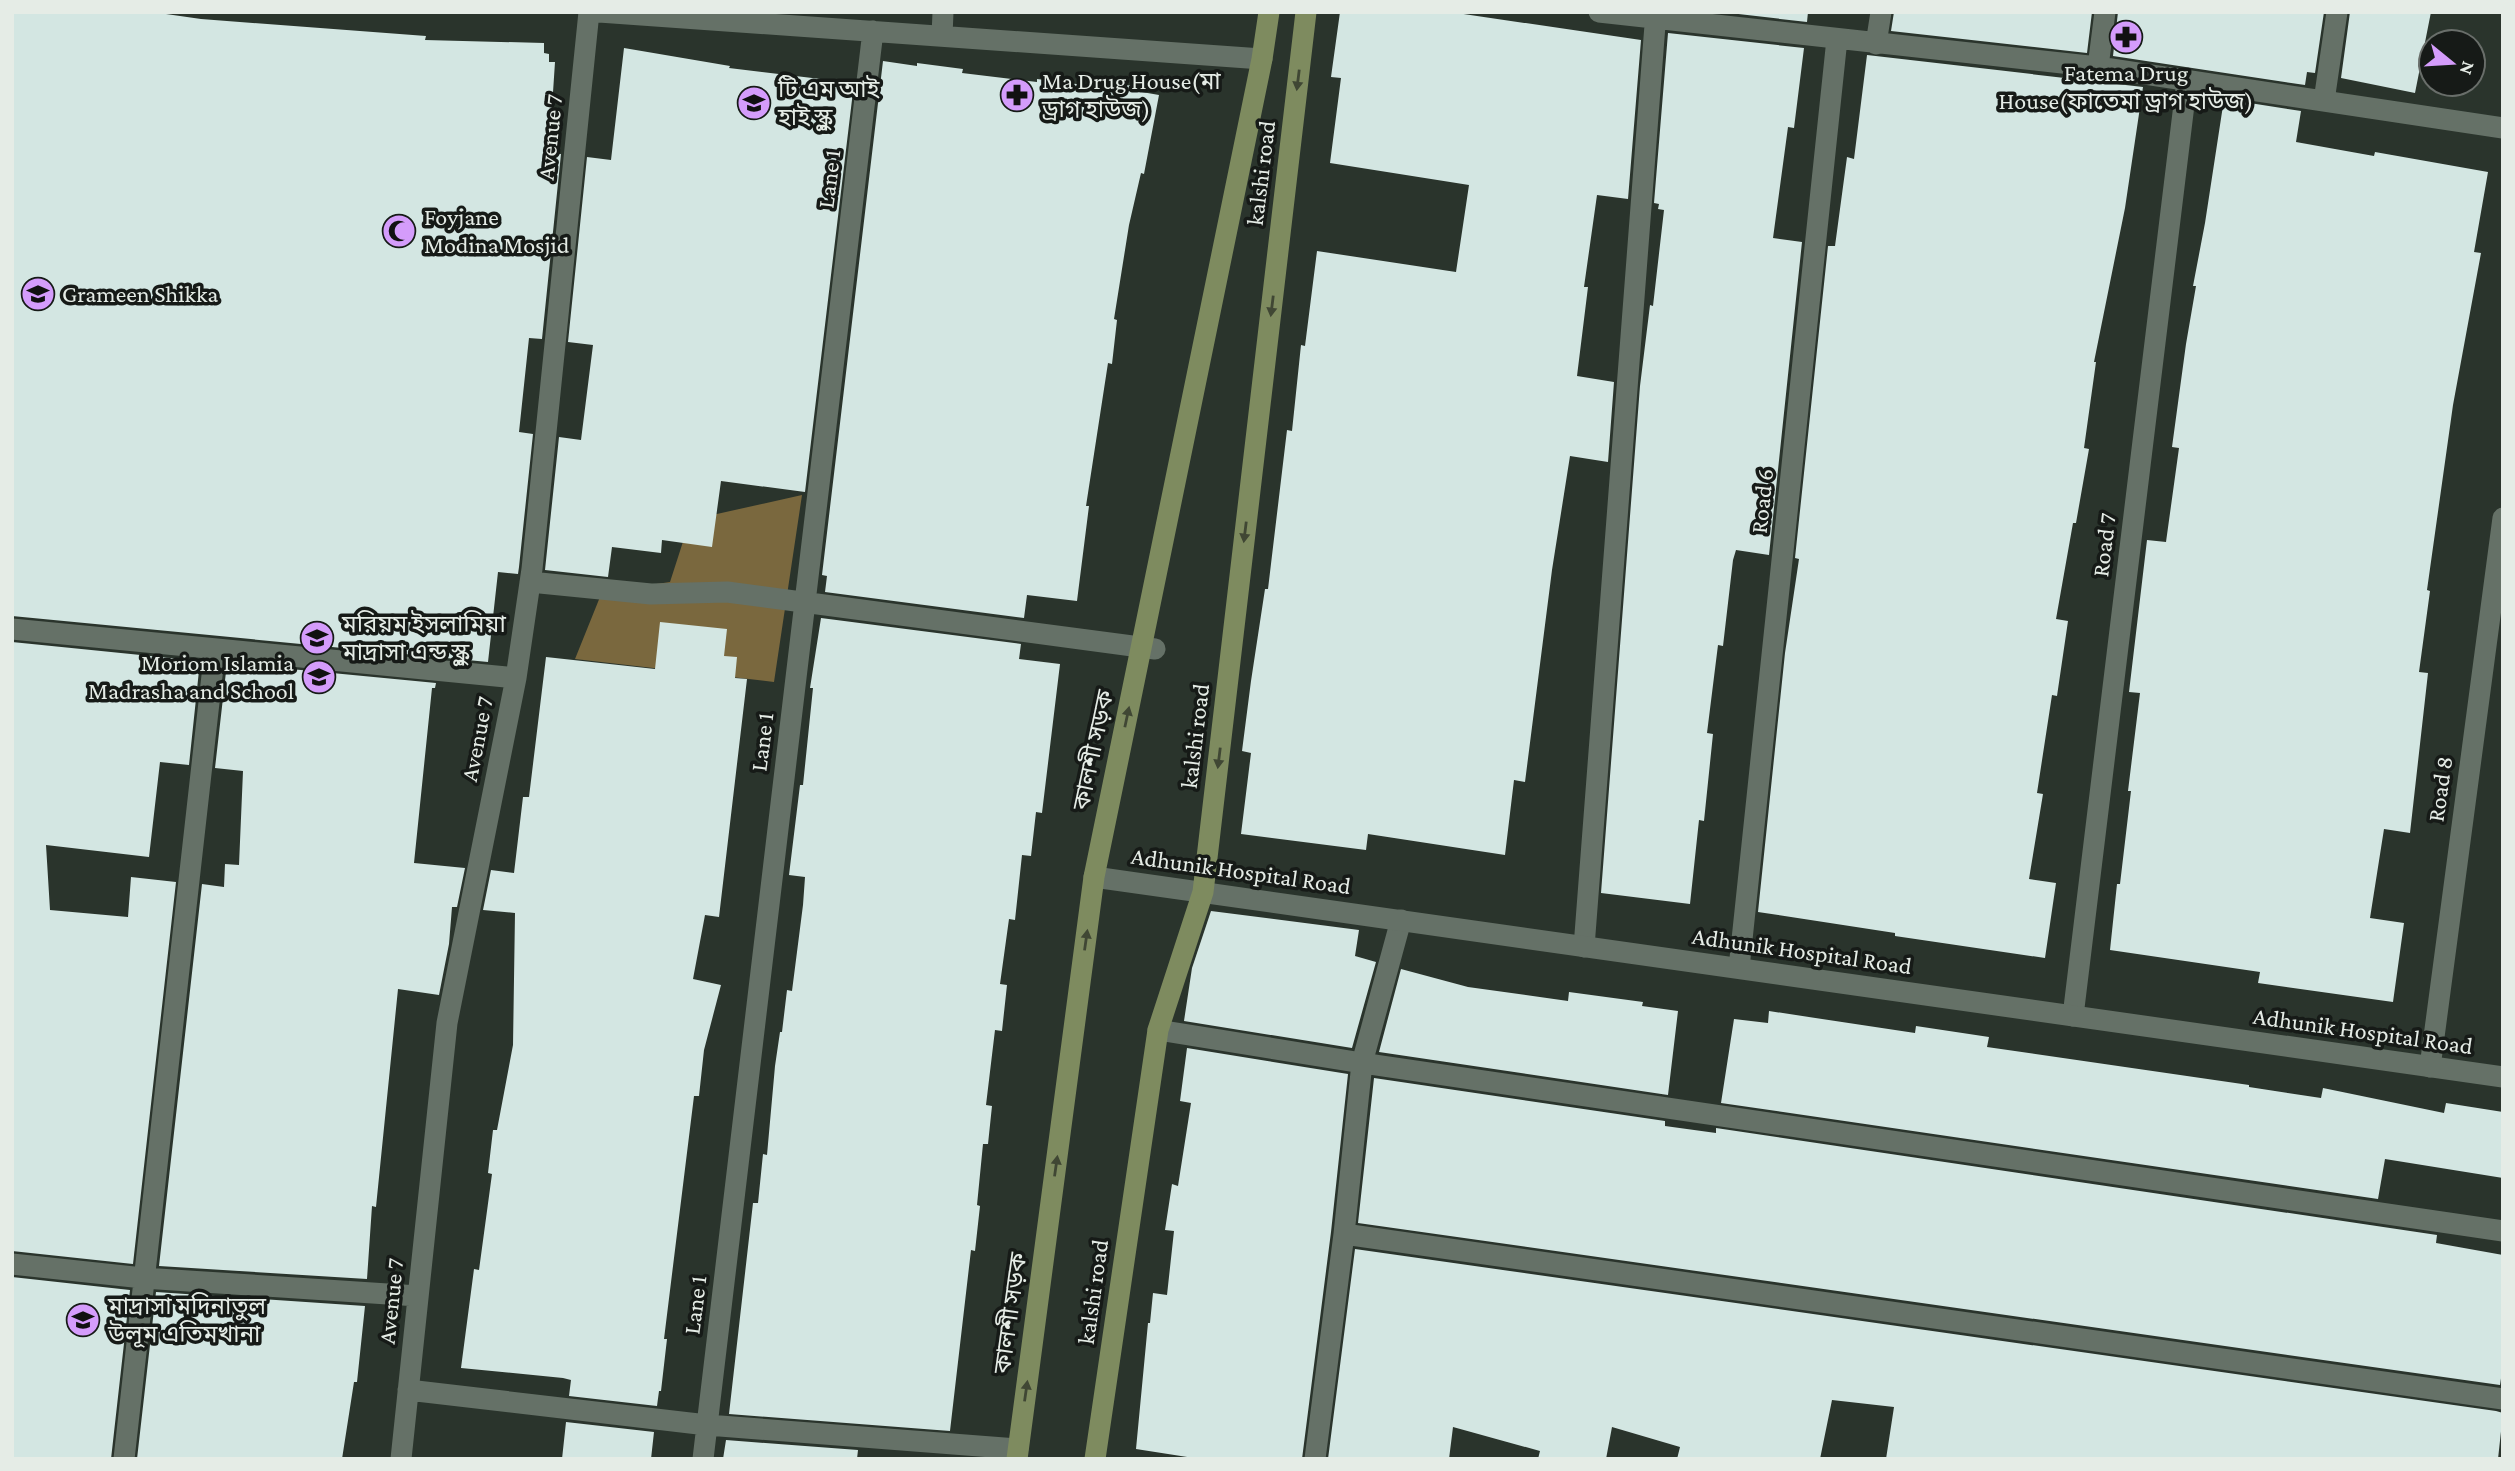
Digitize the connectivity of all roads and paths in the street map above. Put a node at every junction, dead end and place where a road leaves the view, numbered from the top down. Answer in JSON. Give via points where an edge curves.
{"nodes":[{"id":1,"x":589,"y":12,"type":"edge"},
{"id":2,"x":599,"y":12,"type":"edge"},
{"id":3,"x":943,"y":12,"type":"edge"},
{"id":4,"x":1269,"y":12,"type":"edge"},
{"id":5,"x":1306,"y":12,"type":"edge"},
{"id":6,"x":1599,"y":12,"type":"edge"},
{"id":7,"x":1881,"y":12,"type":"edge"},
{"id":8,"x":2105,"y":12,"type":"edge"},
{"id":9,"x":2337,"y":12,"type":"edge"},
{"id":10,"x":652,"y":14,"type":"edge"},
{"id":11,"x":1655,"y":15,"type":"edge"},
{"id":12,"x":873,"y":31,"type":"junction"},
{"id":13,"x":942,"y":36,"type":"junction"},
{"id":14,"x":1838,"y":39,"type":"junction"},
{"id":15,"x":1876,"y":44,"type":"junction"},
{"id":16,"x":1262,"y":59,"type":"junction"},
{"id":17,"x":2098,"y":67,"type":"junction"},
{"id":18,"x":2187,"y":80,"type":"junction"},
{"id":19,"x":2324,"y":101,"type":"junction"},
{"id":20,"x":2503,"y":128,"type":"edge"},
{"id":21,"x":2503,"y":518,"type":"edge"},
{"id":22,"x":530,"y":582,"type":"junction"},
{"id":23,"x":805,"y":603,"type":"junction"},
{"id":24,"x":12,"y":629,"type":"edge"},
{"id":25,"x":215,"y":649,"type":"junction"},
{"id":26,"x":1155,"y":649,"type":"dead end"},
{"id":27,"x":516,"y":678,"type":"junction"},
{"id":28,"x":1094,"y":877,"type":"junction"},
{"id":29,"x":1203,"y":892,"type":"junction"},
{"id":30,"x":1401,"y":920,"type":"junction"},
{"id":31,"x":1584,"y":947,"type":"junction"},
{"id":32,"x":1739,"y":968,"type":"junction"},
{"id":33,"x":2073,"y":1016,"type":"junction"},
{"id":34,"x":1158,"y":1030,"type":"junction"},
{"id":35,"x":1362,"y":1063,"type":"junction"},
{"id":36,"x":2430,"y":1067,"type":"junction"},
{"id":37,"x":2503,"y":1077,"type":"edge"},
{"id":38,"x":2503,"y":1231,"type":"edge"},
{"id":39,"x":1344,"y":1234,"type":"junction"},
{"id":40,"x":12,"y":1264,"type":"edge"},
{"id":41,"x":143,"y":1278,"type":"junction"},
{"id":42,"x":418,"y":1296,"type":"junction"},
{"id":43,"x":408,"y":1390,"type":"junction"},
{"id":44,"x":2503,"y":1399,"type":"edge"},
{"id":45,"x":707,"y":1425,"type":"junction"},
{"id":46,"x":1017,"y":1454,"type":"edge"},
{"id":47,"x":124,"y":1459,"type":"edge"},
{"id":48,"x":401,"y":1459,"type":"edge"},
{"id":49,"x":703,"y":1459,"type":"edge"},
{"id":50,"x":1095,"y":1459,"type":"edge"},
{"id":51,"x":1315,"y":1459,"type":"edge"}],
"edges":[{"from":1,"to":22,"type":"street","name":"Avenue 7"},
{"from":2,"to":10,"type":"street"},
{"from":3,"to":13,"type":"street"},
{"from":4,"to":16,"type":"main road","name":"কালশী সড়ক"},
{"from":5,"to":29,"type":"main road","name":"kalshi road","one_way":true},
{"from":6,"to":11,"type":"street"},
{"from":7,"to":15,"type":"street"},
{"from":8,"to":17,"type":"street"},
{"from":9,"to":19,"type":"street"},
{"from":10,"to":12,"type":"street"},
{"from":11,"to":14,"type":"street"},
{"from":11,"to":31,"type":"street"},
{"from":12,"to":13,"type":"street"},
{"from":12,"to":23,"type":"street","name":"Lane 1"},
{"from":13,"to":16,"type":"street"},
{"from":14,"to":15,"type":"street"},
{"from":14,"to":32,"type":"street","name":"Road 6"},
{"from":15,"to":17,"type":"street"},
{"from":28,"to":16,"type":"main road","name":"কালশী সড়ক","one_way":true},
{"from":17,"to":18,"type":"street"},
{"from":18,"to":19,"type":"street"},
{"from":18,"to":33,"type":"street","name":"Road 7"},
{"from":19,"to":20,"type":"street"},
{"from":21,"to":36,"type":"street","name":"Road 8"},
{"from":22,"to":23,"type":"street","via":[[651,594],[727,592]]},
{"from":22,"to":27,"type":"street","name":"Avenue 7"},
{"from":23,"to":26,"type":"street"},
{"from":23,"to":45,"type":"street","name":"Lane 1"},
{"from":24,"to":25,"type":"street"},
{"from":25,"to":27,"type":"street"},
{"from":25,"to":41,"type":"street"},
{"from":27,"to":42,"type":"street","name":"Avenue 7","via":[[447,1023]]},
{"from":28,"to":29,"type":"street","name":"Adhunik Hospital Road"},
{"from":46,"to":28,"type":"main road","name":"কালশী সড়ক","one_way":true},
{"from":29,"to":30,"type":"street","name":"Adhunik Hospital Road"},
{"from":29,"to":34,"type":"main road","name":"kalshi road"},
{"from":30,"to":31,"type":"street","name":"Adhunik Hospital Road"},
{"from":30,"to":35,"type":"street"},
{"from":31,"to":32,"type":"street","name":"Adhunik Hospital Road"},
{"from":32,"to":33,"type":"street","name":"Adhunik Hospital Road"},
{"from":33,"to":36,"type":"street","name":"Adhunik Hospital Road"},
{"from":34,"to":35,"type":"street"},
{"from":34,"to":50,"type":"main road","name":"kalshi road"},
{"from":35,"to":38,"type":"street"},
{"from":35,"to":39,"type":"street"},
{"from":36,"to":37,"type":"street","name":"Adhunik Hospital Road"},
{"from":39,"to":44,"type":"street"},
{"from":39,"to":51,"type":"street"},
{"from":40,"to":41,"type":"street"},
{"from":41,"to":42,"type":"street"},
{"from":41,"to":47,"type":"street"},
{"from":42,"to":43,"type":"street","name":"Avenue 7"},
{"from":43,"to":45,"type":"street"},
{"from":43,"to":48,"type":"street","name":"Avenue 7"},
{"from":45,"to":46,"type":"street"},
{"from":45,"to":49,"type":"street","name":"Lane 1"}]}
